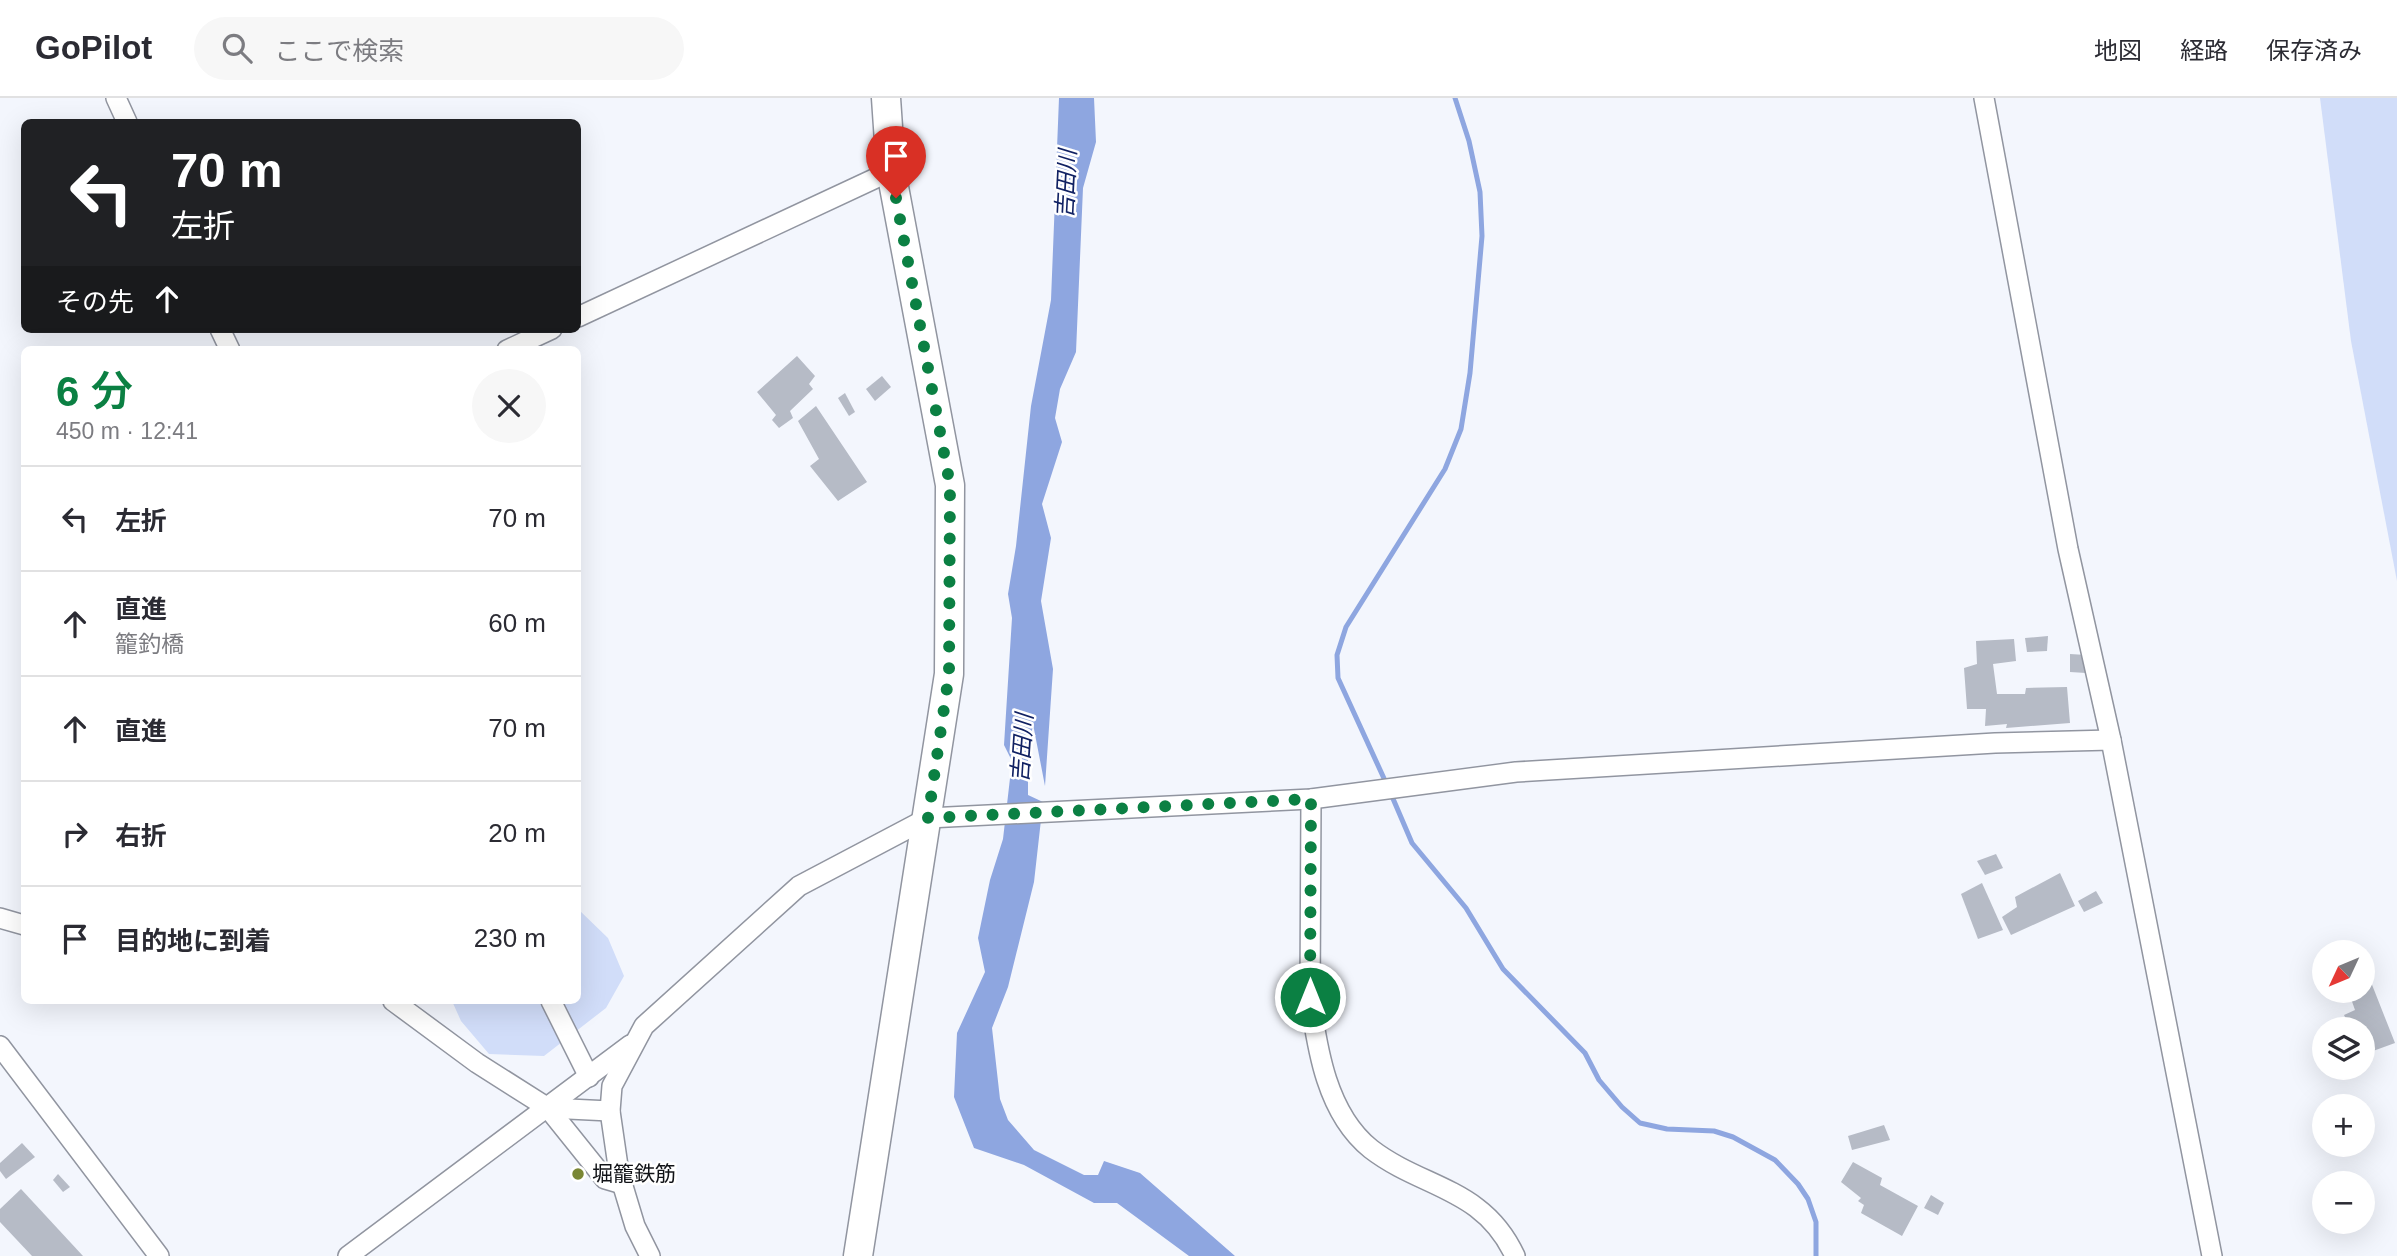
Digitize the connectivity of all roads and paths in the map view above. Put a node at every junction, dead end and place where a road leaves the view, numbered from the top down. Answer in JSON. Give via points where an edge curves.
{"nodes":[{"id":1,"x":116,"y":98,"type":"edge"},
{"id":2,"x":886,"y":98,"type":"edge"},
{"id":3,"x":1983,"y":98,"type":"edge"},
{"id":4,"x":126,"y":119,"type":"edge"},
{"id":5,"x":891,"y":171,"type":"junction"},
{"id":6,"x":581,"y":316,"type":"edge"},
{"id":7,"x":543,"y":333,"type":"edge"},
{"id":8,"x":516,"y":346,"type":"edge"},
{"id":9,"x":2111,"y":740,"type":"junction"},
{"id":10,"x":1311,"y":799,"type":"junction"},
{"id":11,"x":928,"y":818,"type":"junction"},
{"id":12,"x":0,"y":918,"type":"edge"},
{"id":13,"x":21,"y":924,"type":"edge"},
{"id":14,"x":397,"y":1004,"type":"edge"},
{"id":15,"x":552,"y":1004,"type":"edge"},
{"id":16,"x":636,"y":1041,"type":"junction"},
{"id":17,"x":0,"y":1046,"type":"edge"},
{"id":18,"x":589,"y":1077,"type":"junction"},
{"id":19,"x":548,"y":1108,"type":"junction"},
{"id":20,"x":610,"y":1111,"type":"junction"},
{"id":21,"x":622,"y":1184,"type":"junction"},
{"id":22,"x":159,"y":1256,"type":"edge"},
{"id":23,"x":348,"y":1256,"type":"edge"},
{"id":24,"x":650,"y":1256,"type":"edge"},
{"id":25,"x":858,"y":1256,"type":"edge"},
{"id":26,"x":1516,"y":1256,"type":"edge"},
{"id":27,"x":2212,"y":1256,"type":"edge"}],
"edges":[{"from":1,"to":4,"type":"street"},
{"from":2,"to":5,"type":"street"},
{"from":3,"to":9,"type":"street","via":[[2068,549]]},
{"from":5,"to":6,"type":"street"},
{"from":5,"to":11,"type":"street","via":[[950,485],[949,674]]},
{"from":7,"to":8,"type":"street"},
{"from":9,"to":10,"type":"street","via":[[1516,772]]},
{"from":9,"to":27,"type":"street"},
{"from":10,"to":11,"type":"street"},
{"from":10,"to":26,"type":"street","via":[[1310,997],[1329,1084],[1341,1111],[1362,1141],[1382,1157],[1470,1202],[1492,1222]]},
{"from":11,"to":16,"type":"street","via":[[799,886],[644,1026]]},
{"from":11,"to":25,"type":"street"},
{"from":12,"to":13,"type":"street"},
{"from":14,"to":19,"type":"street"},
{"from":15,"to":18,"type":"street"},
{"from":16,"to":18,"type":"street"},
{"from":16,"to":20,"type":"street","via":[[612,1086]]},
{"from":17,"to":22,"type":"street"},
{"from":18,"to":19,"type":"street"},
{"from":19,"to":20,"type":"street"},
{"from":19,"to":21,"type":"street","via":[[605,1179]]},
{"from":19,"to":23,"type":"street"},
{"from":20,"to":21,"type":"street"},
{"from":21,"to":24,"type":"street"}]}
